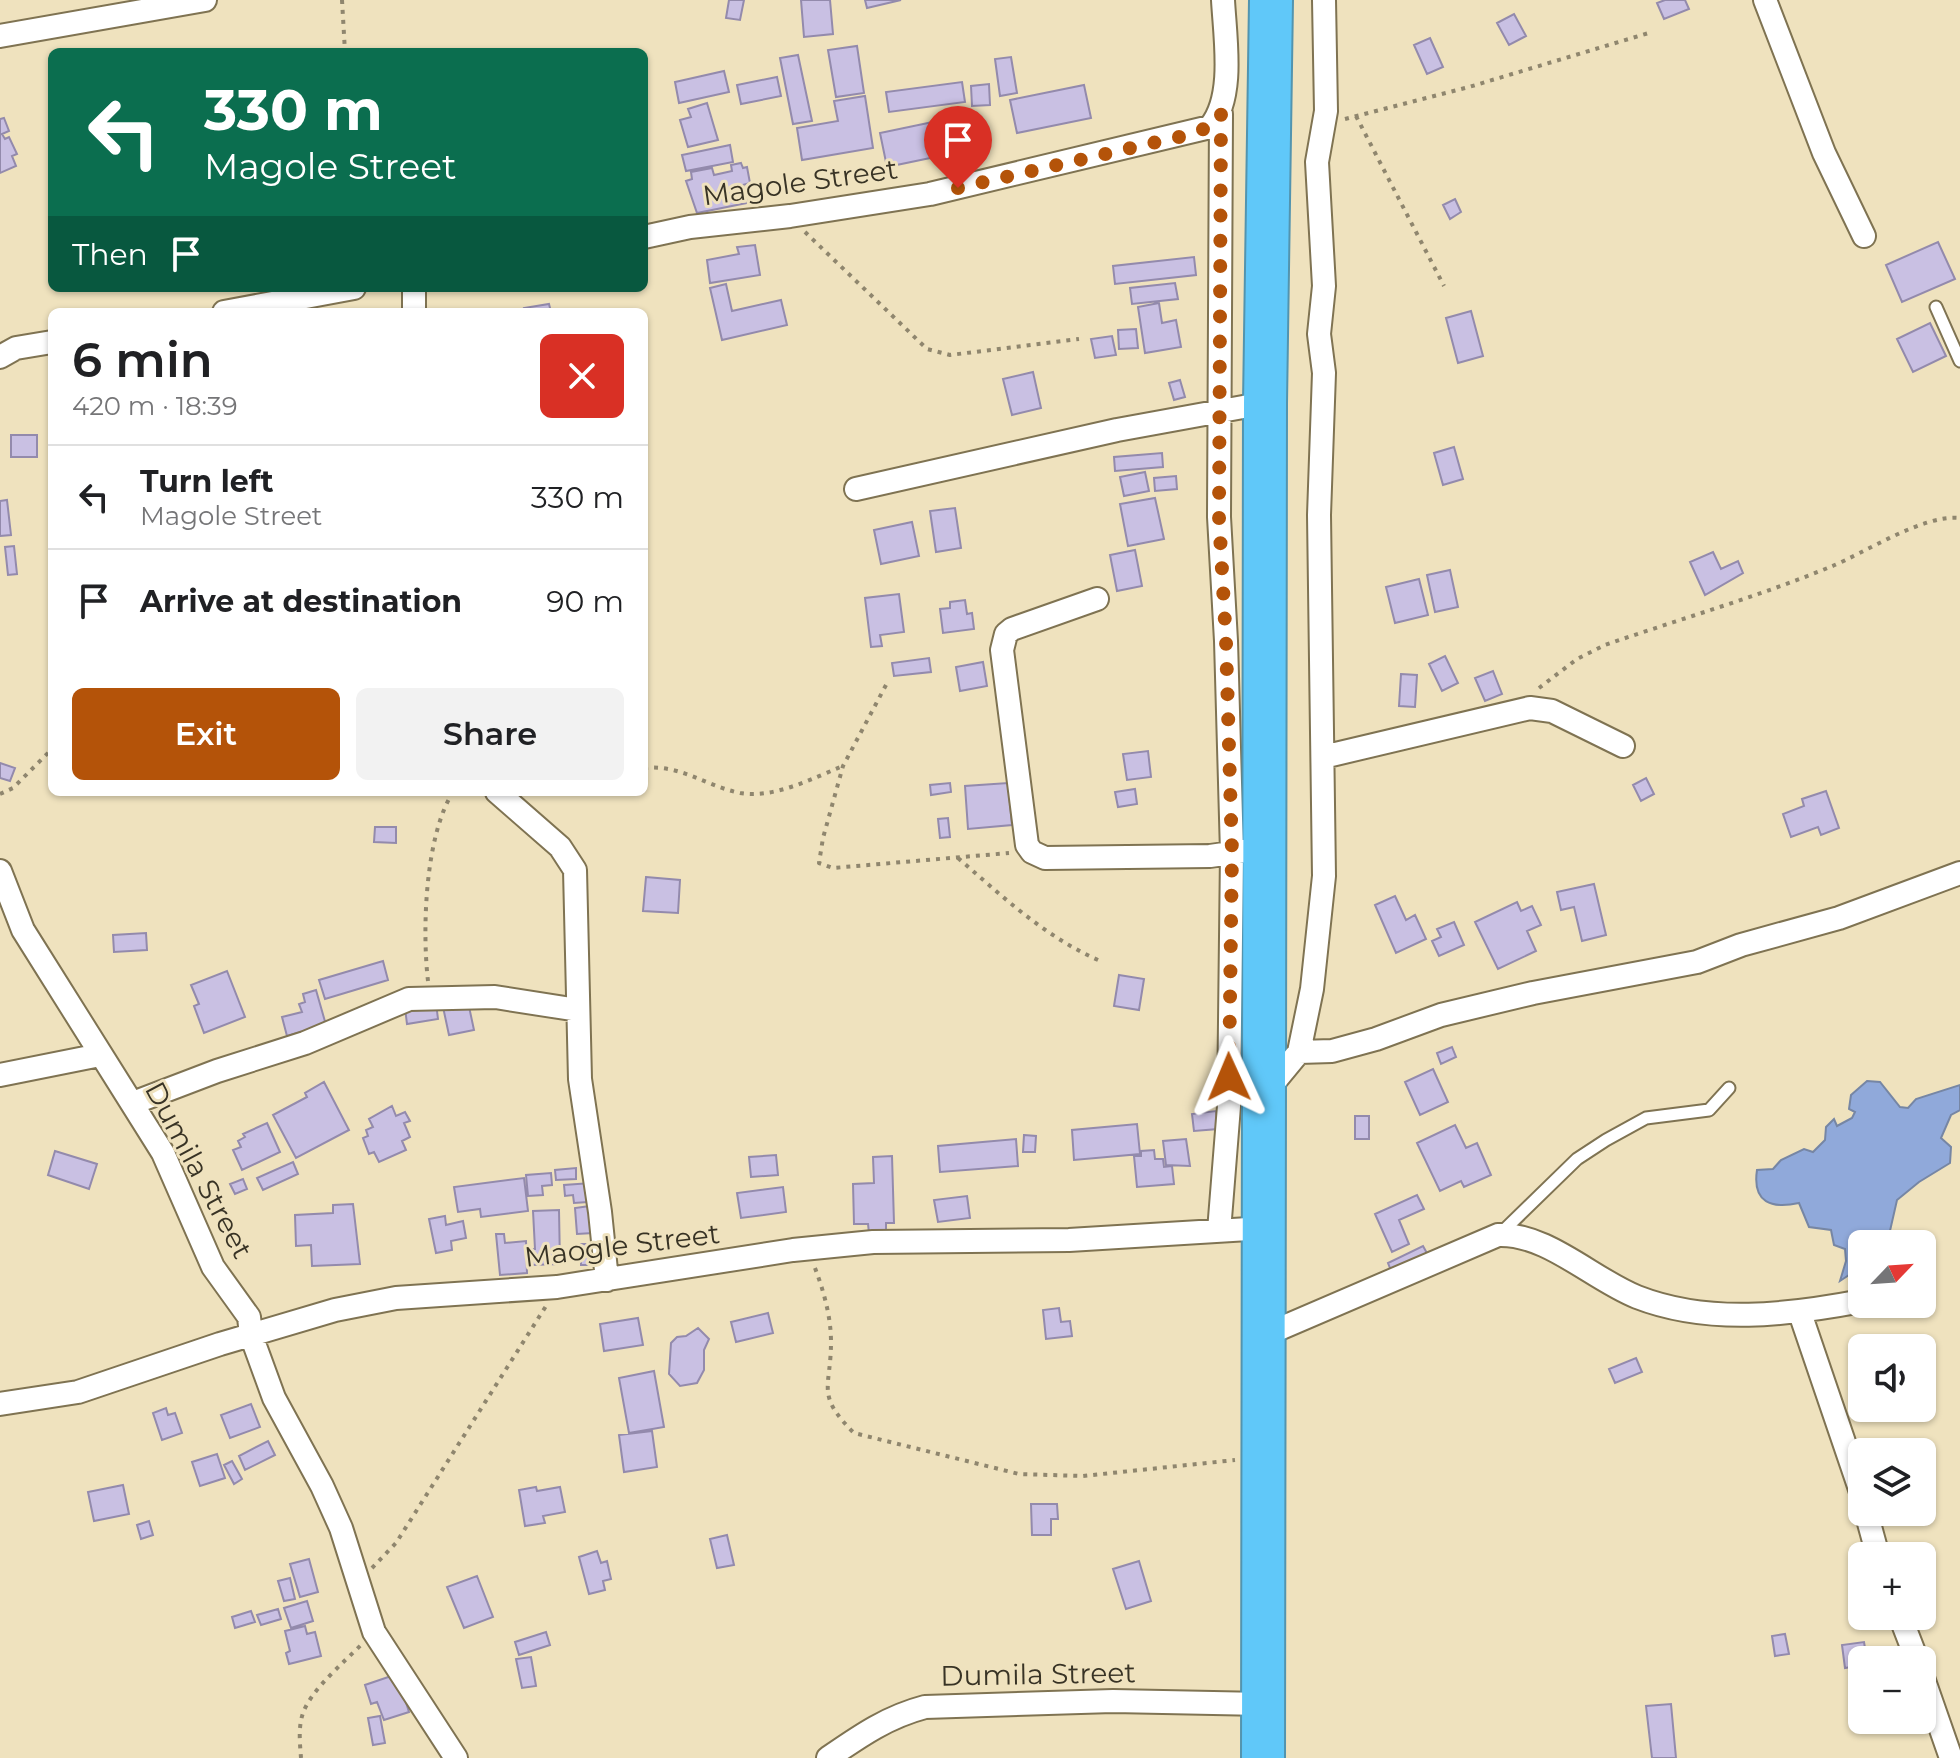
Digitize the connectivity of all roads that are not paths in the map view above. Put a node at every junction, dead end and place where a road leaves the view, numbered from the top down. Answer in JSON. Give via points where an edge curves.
{"nodes":[{"id":1,"x":205,"y":0,"type":"edge"},
{"id":2,"x":1223,"y":0,"type":"edge"},
{"id":3,"x":1271,"y":0,"type":"edge"},
{"id":4,"x":1324,"y":0,"type":"edge"},
{"id":5,"x":1765,"y":0,"type":"edge"},
{"id":6,"x":144,"y":6,"type":"edge"},
{"id":7,"x":0,"y":36,"type":"edge"},
{"id":8,"x":1221,"y":114,"type":"junction"},
{"id":9,"x":648,"y":236,"type":"edge"},
{"id":10,"x":1864,"y":236,"type":"dead end"},
{"id":11,"x":332,"y":292,"type":"edge"},
{"id":12,"x":1936,"y":307,"type":"dead end"},
{"id":13,"x":246,"y":308,"type":"edge"},
{"id":14,"x":48,"y":343,"type":"edge"},
{"id":15,"x":0,"y":357,"type":"edge"},
{"id":16,"x":1960,"y":361,"type":"edge"},
{"id":17,"x":1265,"y":403,"type":"junction"},
{"id":18,"x":1220,"y":411,"type":"junction"},
{"id":19,"x":856,"y":489,"type":"dead end"},
{"id":20,"x":1097,"y":599,"type":"dead end"},
{"id":21,"x":1623,"y":746,"type":"dead end"},
{"id":22,"x":1323,"y":757,"type":"junction"},
{"id":23,"x":502,"y":796,"type":"edge"},
{"id":24,"x":1249,"y":851,"type":"junction"},
{"id":25,"x":0,"y":871,"type":"edge"},
{"id":26,"x":1960,"y":873,"type":"edge"},
{"id":27,"x":578,"y":1010,"type":"junction"},
{"id":28,"x":1299,"y":1052,"type":"junction"},
{"id":29,"x":100,"y":1055,"type":"junction"},
{"id":30,"x":0,"y":1075,"type":"edge"},
{"id":31,"x":1729,"y":1088,"type":"dead end"},
{"id":32,"x":1265,"y":1093,"type":"junction"},
{"id":33,"x":133,"y":1103,"type":"junction"},
{"id":34,"x":1265,"y":1228,"type":"junction"},
{"id":35,"x":1219,"y":1231,"type":"junction"},
{"id":36,"x":1498,"y":1235,"type":"junction"},
{"id":37,"x":607,"y":1280,"type":"junction"},
{"id":38,"x":1848,"y":1304,"type":"edge"},
{"id":39,"x":1800,"y":1313,"type":"junction"},
{"id":40,"x":251,"y":1335,"type":"junction"},
{"id":41,"x":1265,"y":1335,"type":"junction"},
{"id":42,"x":0,"y":1404,"type":"edge"},
{"id":43,"x":1848,"y":1454,"type":"edge"},
{"id":44,"x":1263,"y":1704,"type":"junction"},
{"id":45,"x":1936,"y":1715,"type":"edge"},
{"id":46,"x":456,"y":1758,"type":"edge"},
{"id":47,"x":828,"y":1758,"type":"edge"},
{"id":48,"x":1263,"y":1758,"type":"edge"},
{"id":49,"x":1951,"y":1758,"type":"edge"}],
"edges":[{"from":1,"to":6,"type":"street"},
{"from":2,"to":8,"type":"street"},
{"from":3,"to":17,"type":"highway"},
{"from":4,"to":22,"type":"street","via":[[1327,58],[1317,162],[1324,286],[1319,334],[1324,373],[1319,515]]},
{"from":5,"to":10,"type":"street","via":[[1824,153]]},
{"from":6,"to":7,"type":"street"},
{"from":8,"to":9,"type":"street","name":"Magole Street","via":[[1210,127],[1183,136],[930,194]]},
{"from":8,"to":18,"type":"street"},
{"from":11,"to":13,"type":"street"},
{"from":12,"to":16,"type":"lane"},
{"from":14,"to":15,"type":"street","via":[[16,348]]},
{"from":17,"to":18,"type":"street"},
{"from":17,"to":24,"type":"highway"},
{"from":18,"to":19,"type":"street"},
{"from":18,"to":24,"type":"street","via":[[1226,641]]},
{"from":20,"to":24,"type":"street","via":[[1006,634],[1002,650],[1023,830],[1032,852],[1045,858],[1075,858]]},
{"from":21,"to":22,"type":"street","via":[[1552,711],[1530,708]]},
{"from":22,"to":28,"type":"street","via":[[1324,876],[1312,989]]},
{"from":23,"to":27,"type":"street","via":[[560,847],[575,870]]},
{"from":24,"to":32,"type":"highway"},
{"from":24,"to":35,"type":"street"},
{"from":25,"to":29,"type":"street","name":"Dumila Street","via":[[23,930]]},
{"from":26,"to":28,"type":"street","via":[[1697,962],[1441,1015],[1332,1051]]},
{"from":27,"to":33,"type":"street","via":[[495,997],[430,997],[389,1005],[305,1043]]},
{"from":27,"to":37,"type":"street","via":[[580,1079]]},
{"from":28,"to":32,"type":"street"},
{"from":29,"to":30,"type":"street"},
{"from":29,"to":33,"type":"street","name":"Dumila Street"},
{"from":31,"to":36,"type":"lane","via":[[1709,1110],[1646,1118],[1618,1132],[1577,1159]]},
{"from":32,"to":34,"type":"highway"},
{"from":33,"to":40,"type":"street","name":"Dumila Street","via":[[163,1153],[213,1267],[249,1317]]},
{"from":34,"to":35,"type":"street","name":"Maogle Street"},
{"from":34,"to":41,"type":"highway"},
{"from":35,"to":37,"type":"street","name":"Maogle Street","via":[[1069,1240],[873,1242]]},
{"from":36,"to":39,"type":"street","via":[[1516,1234],[1552,1249],[1593,1275],[1671,1309],[1725,1315]]},
{"from":36,"to":41,"type":"street"},
{"from":37,"to":40,"type":"street","name":"Maogle Street","via":[[396,1298]]},
{"from":38,"to":39,"type":"street"},
{"from":39,"to":43,"type":"street"},
{"from":40,"to":42,"type":"street","name":"Maogle Street","via":[[78,1392]]},
{"from":40,"to":46,"type":"street","name":"Dumila Street","via":[[274,1398],[322,1486],[374,1632]]},
{"from":41,"to":44,"type":"highway"},
{"from":44,"to":47,"type":"street","name":"Dumila Street","via":[[1113,1701],[925,1707],[875,1725]]},
{"from":44,"to":48,"type":"highway"},
{"from":45,"to":49,"type":"street"}]}
